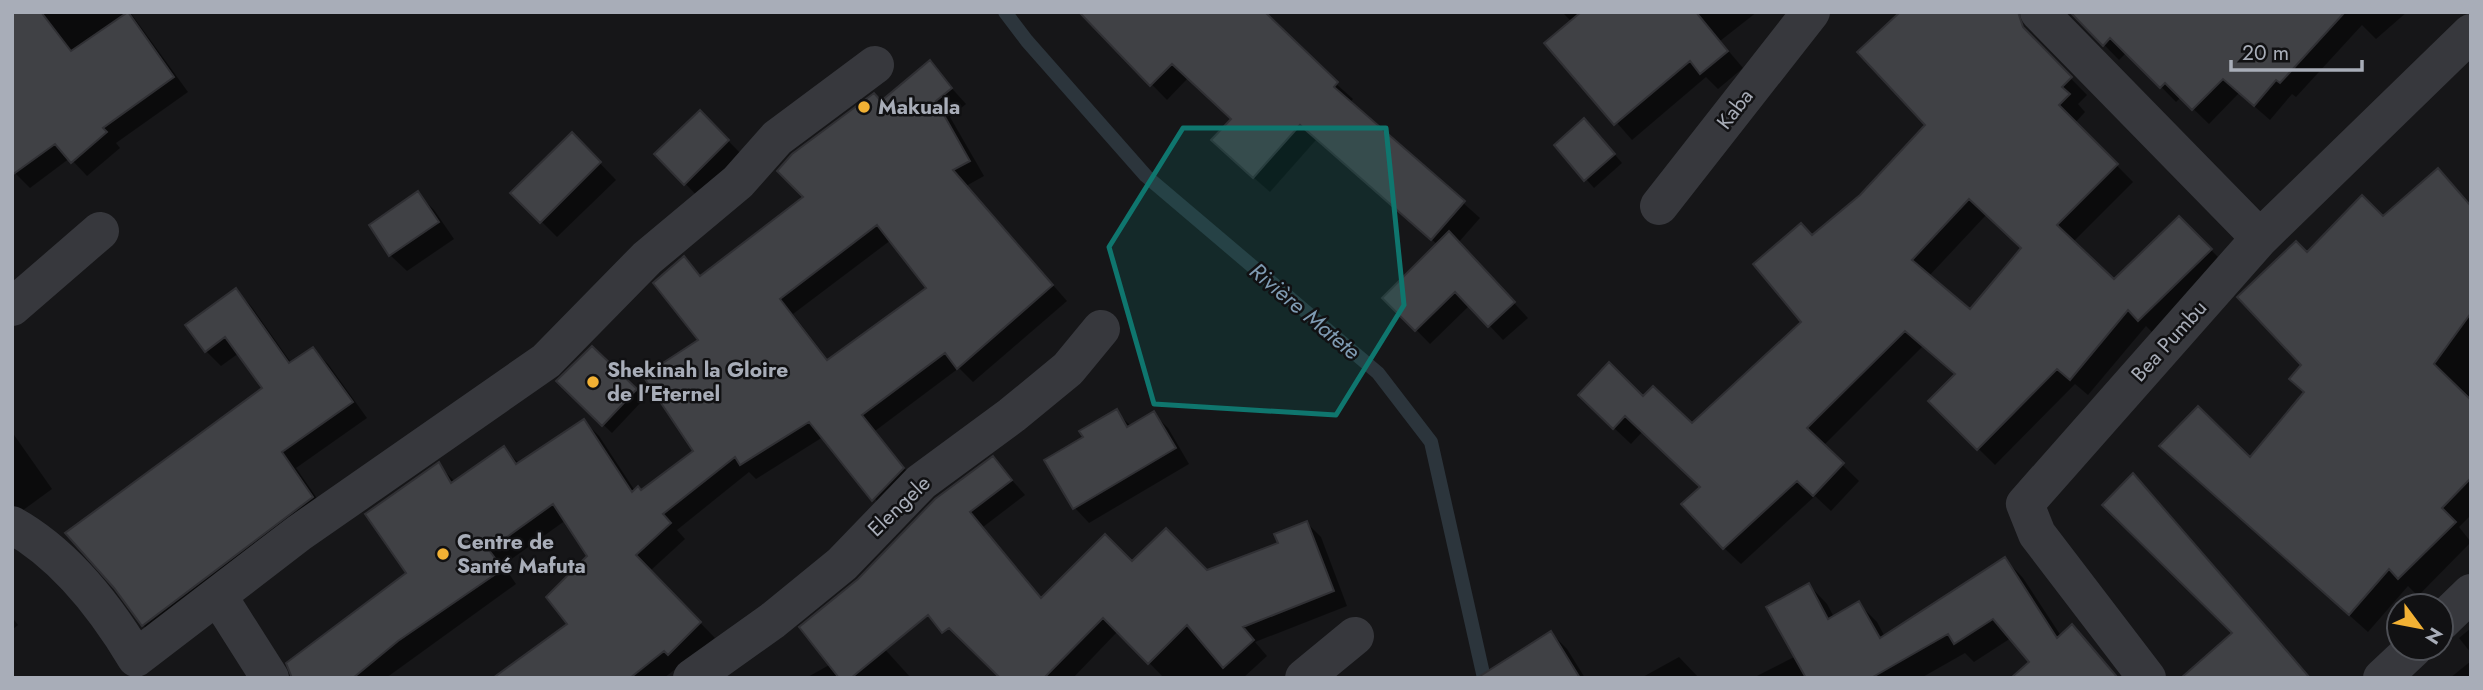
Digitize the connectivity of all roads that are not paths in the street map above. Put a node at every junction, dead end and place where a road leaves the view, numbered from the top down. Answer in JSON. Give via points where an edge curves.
{"nodes":[{"id":1,"x":1811,"y":12,"type":"edge"},
{"id":2,"x":2039,"y":12,"type":"edge"},
{"id":3,"x":2471,"y":33,"type":"edge"},
{"id":4,"x":875,"y":65,"type":"dead end"},
{"id":5,"x":1659,"y":206,"type":"dead end"},
{"id":6,"x":100,"y":231,"type":"dead end"},
{"id":7,"x":2260,"y":238,"type":"junction"},
{"id":8,"x":12,"y":307,"type":"edge"},
{"id":9,"x":1101,"y":329,"type":"dead end"},
{"id":10,"x":12,"y":525,"type":"edge"},
{"id":11,"x":2471,"y":593,"type":"edge"},
{"id":12,"x":218,"y":596,"type":"junction"},
{"id":13,"x":2455,"y":608,"type":"edge"},
{"id":14,"x":1354,"y":636,"type":"dead end"},
{"id":15,"x":2399,"y":662,"type":"edge"},
{"id":16,"x":127,"y":668,"type":"edge"},
{"id":17,"x":270,"y":678,"type":"edge"},
{"id":18,"x":692,"y":678,"type":"edge"},
{"id":19,"x":1304,"y":678,"type":"edge"},
{"id":20,"x":2147,"y":678,"type":"edge"},
{"id":21,"x":2382,"y":678,"type":"edge"}],
"edges":[{"from":1,"to":5,"type":"street","name":"Kaba"},
{"from":2,"to":7,"type":"street"},
{"from":3,"to":7,"type":"street","name":"Bea Pumbu"},
{"from":4,"to":12,"type":"street","via":[[777,138],[738,182],[647,258],[546,361],[299,533]]},
{"from":6,"to":8,"type":"street"},
{"from":7,"to":20,"type":"street","name":"Bea Pumbu","via":[[2025,504],[2036,534]]},
{"from":9,"to":18,"type":"street","name":"Elengele","via":[[1068,369],[921,482],[842,564]]},
{"from":10,"to":16,"type":"street","via":[[58,559],[87,590]]},
{"from":11,"to":13,"type":"street"},
{"from":12,"to":16,"type":"street"},
{"from":12,"to":17,"type":"street"},
{"from":14,"to":19,"type":"street"},
{"from":15,"to":21,"type":"street"}]}
